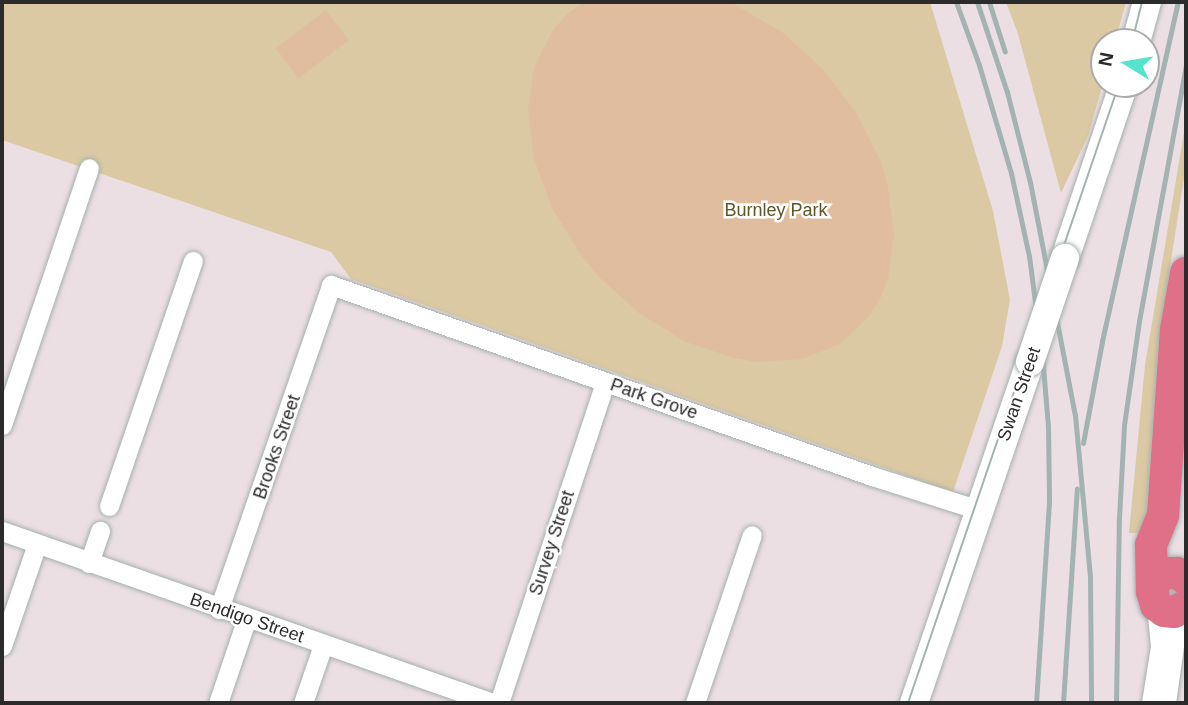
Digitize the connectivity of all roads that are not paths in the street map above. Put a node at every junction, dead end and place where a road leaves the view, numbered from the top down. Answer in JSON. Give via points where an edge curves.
{"nodes":[{"id":1,"x":1147,"y":2,"type":"edge"},
{"id":2,"x":1140,"y":28,"type":"edge"},
{"id":3,"x":1119,"y":98,"type":"edge"},
{"id":4,"x":89,"y":168,"type":"dead end"},
{"id":5,"x":193,"y":261,"type":"dead end"},
{"id":6,"x":1186,"y":273,"type":"edge"},
{"id":7,"x":331,"y":285,"type":"joint"},
{"id":8,"x":605,"y":382,"type":"junction"},
{"id":9,"x":2,"y":425,"type":"edge"},
{"id":10,"x":109,"y":506,"type":"dead end"},
{"id":11,"x":979,"y":510,"type":"junction"},
{"id":12,"x":2,"y":531,"type":"edge"},
{"id":13,"x":100,"y":531,"type":"dead end"},
{"id":14,"x":752,"y":536,"type":"dead end"},
{"id":15,"x":37,"y":544,"type":"junction"},
{"id":16,"x":89,"y":563,"type":"junction"},
{"id":17,"x":1177,"y":599,"type":"edge"},
{"id":18,"x":219,"y":609,"type":"junction"},
{"id":19,"x":247,"y":618,"type":"junction"},
{"id":20,"x":323,"y":645,"type":"junction"},
{"id":21,"x":2,"y":646,"type":"edge"},
{"id":22,"x":218,"y":703,"type":"edge"},
{"id":23,"x":303,"y":703,"type":"edge"},
{"id":24,"x":493,"y":703,"type":"edge"},
{"id":25,"x":499,"y":703,"type":"edge"},
{"id":26,"x":695,"y":703,"type":"edge"},
{"id":27,"x":914,"y":703,"type":"edge"},
{"id":28,"x":1151,"y":703,"type":"edge"},
{"id":29,"x":1166,"y":703,"type":"edge"}],
"edges":[{"from":1,"to":2,"type":"main road"},
{"from":3,"to":11,"type":"main road","name":"Swan Street","bridge":true},
{"from":4,"to":9,"type":"street"},
{"from":5,"to":10,"type":"street"},
{"from":6,"to":17,"type":"main road","via":[[1176,330],[1163,515],[1151,545]]},
{"from":7,"to":8,"type":"street","name":"Park Grove"},
{"from":7,"to":18,"type":"street","name":"Brooks Street"},
{"from":8,"to":11,"type":"street","name":"Park Grove"},
{"from":8,"to":25,"type":"street","name":"Survey Street"},
{"from":11,"to":27,"type":"main road","name":"Swan Street"},
{"from":12,"to":15,"type":"street","name":"Bendigo Street"},
{"from":13,"to":16,"type":"street"},
{"from":14,"to":26,"type":"street"},
{"from":15,"to":16,"type":"street","name":"Bendigo Street"},
{"from":15,"to":21,"type":"street"},
{"from":16,"to":18,"type":"street","name":"Bendigo Street"},
{"from":17,"to":28,"type":"street","via":[[1160,646]]},
{"from":17,"to":29,"type":"street"},
{"from":18,"to":19,"type":"street","name":"Bendigo Street"},
{"from":19,"to":20,"type":"street","name":"Bendigo Street"},
{"from":19,"to":22,"type":"street"},
{"from":20,"to":23,"type":"street"},
{"from":20,"to":24,"type":"street","name":"Bendigo Street"}]}
